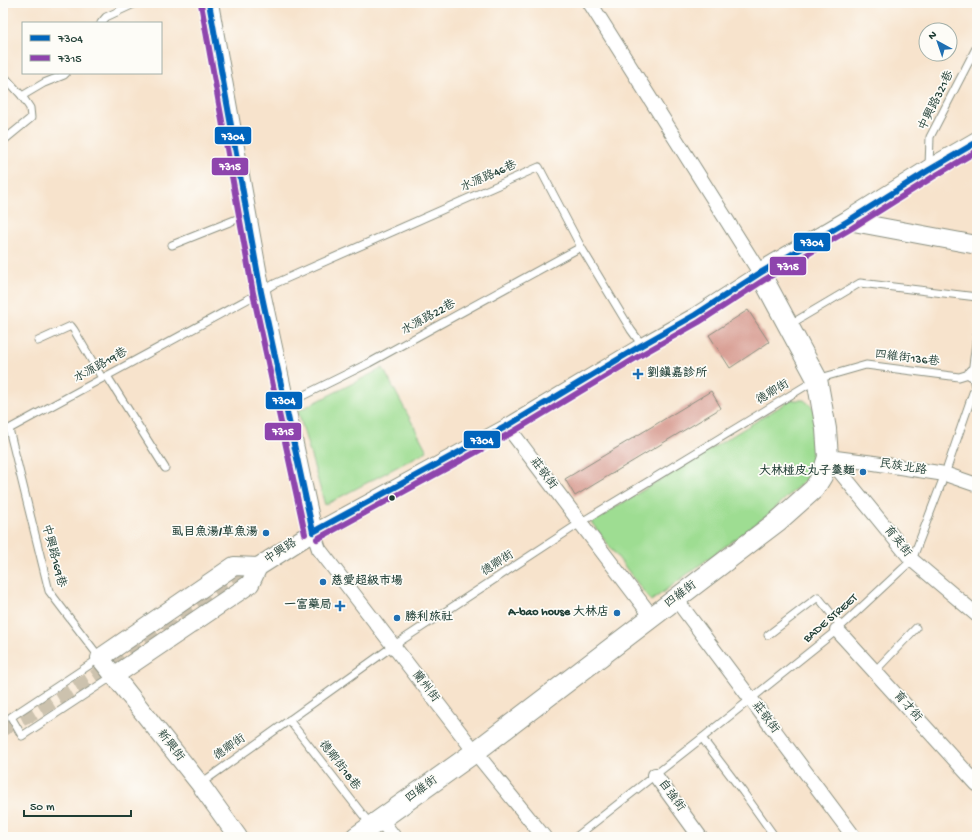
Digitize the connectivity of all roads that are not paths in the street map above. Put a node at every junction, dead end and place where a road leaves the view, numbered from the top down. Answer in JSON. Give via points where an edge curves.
{"nodes":[{"id":1,"x":136,"y":3,"type":"edge"},
{"id":2,"x":209,"y":3,"type":"edge"},
{"id":3,"x":590,"y":3,"type":"edge"},
{"id":4,"x":102,"y":22,"type":"edge"},
{"id":5,"x":977,"y":46,"type":"edge"},
{"id":6,"x":64,"y":74,"type":"edge"},
{"id":7,"x":3,"y":75,"type":"edge"},
{"id":8,"x":22,"y":96,"type":"junction"},
{"id":9,"x":3,"y":141,"type":"edge"},
{"id":10,"x":977,"y":142,"type":"edge"},
{"id":11,"x":929,"y":170,"type":"junction"},
{"id":12,"x":247,"y":215,"type":"junction"},
{"id":13,"x":848,"y":221,"type":"junction"},
{"id":14,"x":977,"y":244,"type":"edge"},
{"id":15,"x":172,"y":246,"type":"dead end"},
{"id":16,"x":581,"y":247,"type":"junction"},
{"id":17,"x":760,"y":273,"type":"junction"},
{"id":18,"x":261,"y":292,"type":"junction"},
{"id":19,"x":977,"y":297,"type":"edge"},
{"id":20,"x":789,"y":325,"type":"junction"},
{"id":21,"x":977,"y":335,"type":"edge"},
{"id":22,"x":38,"y":341,"type":"dead end"},
{"id":23,"x":642,"y":345,"type":"junction"},
{"id":24,"x":974,"y":374,"type":"edge"},
{"id":25,"x":104,"y":377,"type":"junction"},
{"id":26,"x":817,"y":379,"type":"junction"},
{"id":27,"x":286,"y":405,"type":"junction"},
{"id":28,"x":507,"y":426,"type":"junction"},
{"id":29,"x":828,"y":457,"type":"junction"},
{"id":30,"x":165,"y":468,"type":"dead end"},
{"id":31,"x":945,"y":474,"type":"junction"},
{"id":32,"x":977,"y":485,"type":"edge"},
{"id":33,"x":25,"y":492,"type":"joint"},
{"id":34,"x":580,"y":523,"type":"junction"},
{"id":35,"x":313,"y":532,"type":"junction"},
{"id":36,"x":912,"y":560,"type":"junction"},
{"id":37,"x":253,"y":571,"type":"junction"},
{"id":38,"x":676,"y":599,"type":"junction"},
{"id":39,"x":977,"y":615,"type":"edge"},
{"id":40,"x":652,"y":617,"type":"junction"},
{"id":41,"x":839,"y":628,"type":"junction"},
{"id":42,"x":916,"y":628,"type":"dead end"},
{"id":43,"x":768,"y":635,"type":"dead end"},
{"id":44,"x":393,"y":646,"type":"junction"},
{"id":45,"x":100,"y":658,"type":"junction"},
{"id":46,"x":874,"y":672,"type":"junction"},
{"id":47,"x":114,"y":676,"type":"junction"},
{"id":48,"x":750,"y":699,"type":"junction"},
{"id":49,"x":289,"y":720,"type":"junction"},
{"id":50,"x":702,"y":738,"type":"junction"},
{"id":51,"x":475,"y":752,"type":"junction"},
{"id":52,"x":655,"y":775,"type":"junction"},
{"id":53,"x":200,"y":784,"type":"junction"},
{"id":54,"x":977,"y":784,"type":"edge"},
{"id":55,"x":370,"y":828,"type":"edge"},
{"id":56,"x":238,"y":837,"type":"edge"},
{"id":57,"x":394,"y":837,"type":"edge"},
{"id":58,"x":544,"y":837,"type":"edge"},
{"id":59,"x":576,"y":837,"type":"edge"},
{"id":60,"x":700,"y":837,"type":"edge"},
{"id":61,"x":775,"y":837,"type":"edge"},
{"id":62,"x":854,"y":837,"type":"edge"}],
"edges":[{"from":1,"to":4,"type":"lane","via":[[106,17]]},
{"from":2,"to":12,"type":"street"},
{"from":3,"to":17,"type":"street"},
{"from":5,"to":11,"type":"lane","name":"中興路321巷","via":[[930,137]]},
{"from":6,"to":8,"type":"lane"},
{"from":7,"to":8,"type":"lane"},
{"from":8,"to":9,"type":"lane","via":[[30,108],[31,118]]},
{"from":10,"to":11,"type":"main road","name":"中興路"},
{"from":11,"to":13,"type":"main road","name":"中興路"},
{"from":12,"to":15,"type":"lane"},
{"from":12,"to":18,"type":"street"},
{"from":13,"to":14,"type":"street"},
{"from":13,"to":17,"type":"main road","name":"中興路"},
{"from":16,"to":18,"type":"lane","name":"水源路46巷","via":[[539,167]]},
{"from":16,"to":23,"type":"lane","name":"水源路46巷"},
{"from":16,"to":27,"type":"lane","name":"水源路22巷","via":[[369,363]]},
{"from":17,"to":20,"type":"main road","name":"四維街"},
{"from":17,"to":23,"type":"street","name":"中興路"},
{"from":18,"to":25,"type":"lane","name":"水源路19巷"},
{"from":18,"to":27,"type":"street"},
{"from":19,"to":20,"type":"lane","via":[[860,283]]},
{"from":20,"to":26,"type":"main road","name":"四維街"},
{"from":21,"to":24,"type":"lane","name":"BADE STREET"},
{"from":22,"to":25,"type":"lane","via":[[71,326]]},
{"from":23,"to":28,"type":"street","name":"中興路"},
{"from":24,"to":26,"type":"lane","name":"四維街136巷","via":[[959,376],[866,366]]},
{"from":24,"to":31,"type":"lane","name":"BADE STREET","via":[[975,387]]},
{"from":25,"to":30,"type":"lane"},
{"from":25,"to":33,"type":"lane","name":"水源路19巷","via":[[9,429]]},
{"from":26,"to":29,"type":"main road","name":"四維街"},
{"from":26,"to":34,"type":"lane","name":"德卿街"},
{"from":27,"to":35,"type":"street"},
{"from":28,"to":34,"type":"street","name":"莊敬街"},
{"from":28,"to":35,"type":"street","name":"中興路"},
{"from":29,"to":31,"type":"street","name":"民族北路"},
{"from":29,"to":36,"type":"street","name":"育英街"},
{"from":29,"to":38,"type":"main road","name":"四維街","via":[[822,476],[814,489],[778,521]]},
{"from":31,"to":32,"type":"street","name":"民族北路"},
{"from":31,"to":36,"type":"lane","name":"BADE STREET"},
{"from":33,"to":45,"type":"lane","name":"中興路169巷","via":[[49,592]]},
{"from":34,"to":40,"type":"street","name":"莊敬街"},
{"from":34,"to":44,"type":"lane","name":"德卿街"},
{"from":35,"to":37,"type":"street","name":"中興路"},
{"from":35,"to":44,"type":"street","name":"蘭州街","via":[[319,549]]},
{"from":36,"to":39,"type":"street","name":"育英街"},
{"from":36,"to":41,"type":"lane","name":"BADE STREET"},
{"from":37,"to":45,"type":"street","via":[[234,566]]},
{"from":37,"to":47,"type":"street","via":[[250,584]]},
{"from":38,"to":40,"type":"main road","name":"四維街"},
{"from":38,"to":48,"type":"street","name":"莊敬街"},
{"from":40,"to":51,"type":"main road","name":"四維街"},
{"from":41,"to":43,"type":"lane","via":[[818,597]]},
{"from":41,"to":46,"type":"street","name":"育才街"},
{"from":41,"to":48,"type":"lane","name":"BADE STREET"},
{"from":42,"to":46,"type":"lane"},
{"from":44,"to":49,"type":"lane","name":"德卿街"},
{"from":44,"to":51,"type":"street","name":"蘭州街"},
{"from":45,"to":47,"type":"street","name":"新興街"},
{"from":45,"to":47,"type":"lane","via":[[11,717],[22,736]]},
{"from":46,"to":54,"type":"street","name":"育才街"},
{"from":47,"to":53,"type":"street","name":"新興街"},
{"from":48,"to":50,"type":"lane","name":"BADE STREET"},
{"from":48,"to":62,"type":"street","name":"莊敬街"},
{"from":49,"to":53,"type":"lane","name":"德卿街"},
{"from":49,"to":55,"type":"lane","name":"德卿街18巷"},
{"from":50,"to":52,"type":"lane","name":"BADE STREET"},
{"from":50,"to":61,"type":"lane"},
{"from":51,"to":55,"type":"main road","name":"四維街"},
{"from":51,"to":58,"type":"street","name":"蘭州街"},
{"from":52,"to":59,"type":"lane","name":"BADE STREET"},
{"from":52,"to":60,"type":"street","name":"自強街"},
{"from":53,"to":56,"type":"street","name":"新興街"},
{"from":55,"to":57,"type":"street"}]}
